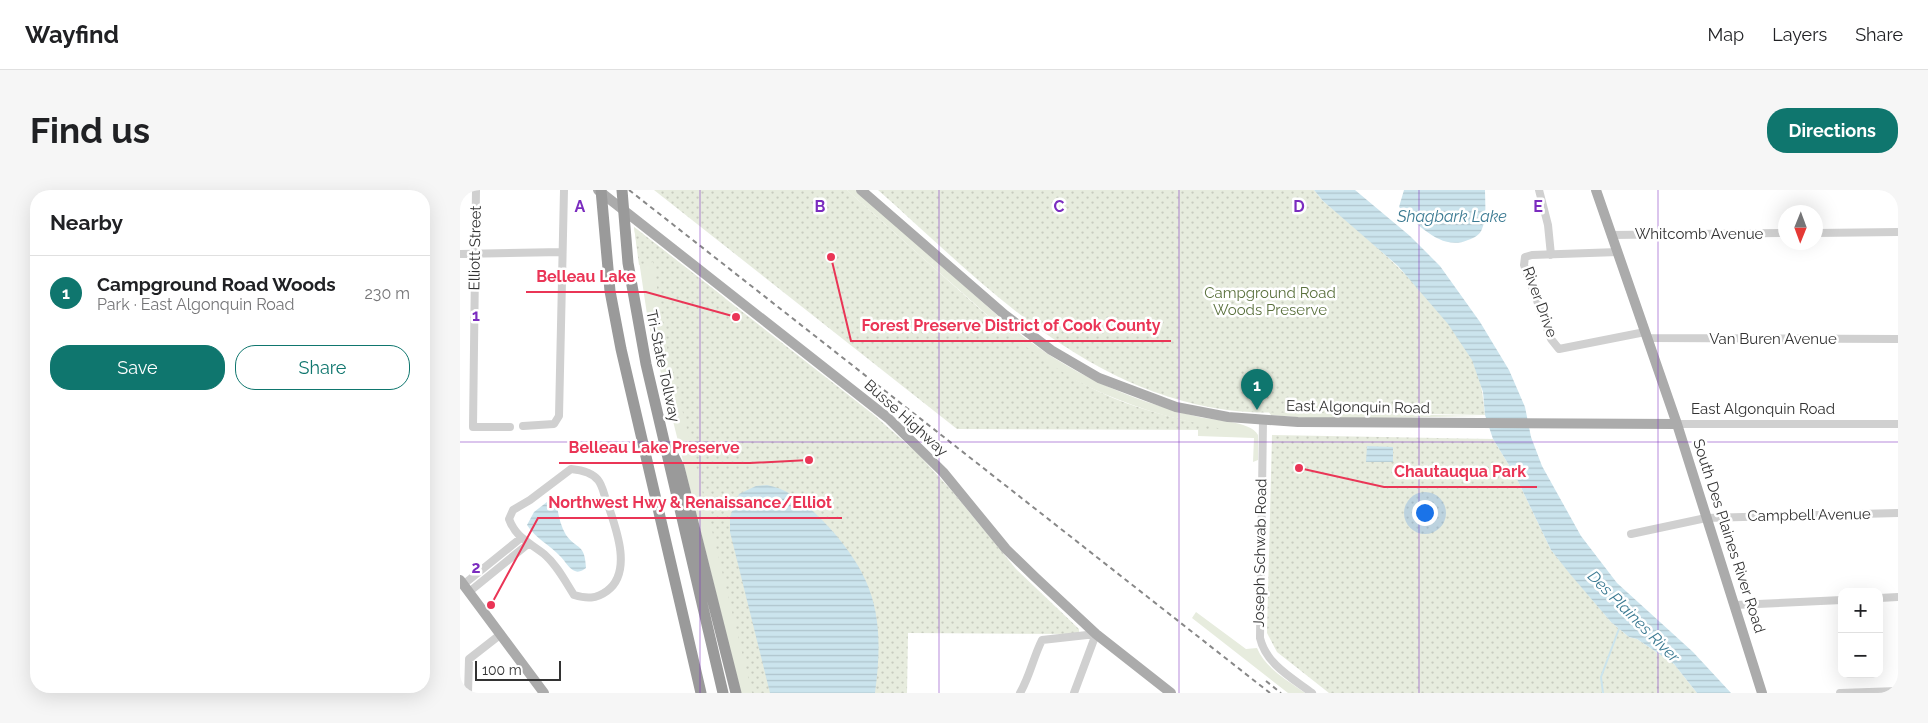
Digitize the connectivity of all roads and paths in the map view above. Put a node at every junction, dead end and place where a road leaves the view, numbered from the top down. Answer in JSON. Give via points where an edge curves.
{"nodes":[{"id":1,"x":476,"y":190,"type":"edge"},
{"id":2,"x":564,"y":190,"type":"edge"},
{"id":3,"x":600,"y":190,"type":"edge"},
{"id":4,"x":622,"y":190,"type":"edge"},
{"id":5,"x":861,"y":190,"type":"edge"},
{"id":6,"x":1539,"y":190,"type":"edge"},
{"id":7,"x":1596,"y":190,"type":"edge"},
{"id":8,"x":1898,"y":232,"type":"edge"},
{"id":9,"x":1778,"y":233,"type":"edge"},
{"id":10,"x":1823,"y":233,"type":"edge"},
{"id":11,"x":1612,"y":235,"type":"junction"},
{"id":12,"x":562,"y":252,"type":"junction"},
{"id":13,"x":1618,"y":252,"type":"junction"},
{"id":14,"x":460,"y":254,"type":"edge"},
{"id":15,"x":475,"y":254,"type":"junction"},
{"id":16,"x":1551,"y":254,"type":"junction"},
{"id":17,"x":1646,"y":335,"type":"junction"},
{"id":18,"x":1898,"y":339,"type":"edge"},
{"id":19,"x":1559,"y":349,"type":"joint"},
{"id":20,"x":1263,"y":420,"type":"junction"},
{"id":21,"x":1677,"y":424,"type":"junction"},
{"id":22,"x":1898,"y":424,"type":"edge"},
{"id":23,"x":523,"y":426,"type":"dead end"},
{"id":24,"x":510,"y":427,"type":"dead end"},
{"id":25,"x":664,"y":437,"type":"junction"},
{"id":26,"x":1898,"y":513,"type":"edge"},
{"id":27,"x":1706,"y":518,"type":"junction"},
{"id":28,"x":1631,"y":534,"type":"dead end"},
{"id":29,"x":521,"y":538,"type":"junction"},
{"id":30,"x":528,"y":544,"type":"junction"},
{"id":31,"x":464,"y":585,"type":"edge"},
{"id":32,"x":1898,"y":597,"type":"edge"},
{"id":33,"x":1883,"y":598,"type":"edge"},
{"id":34,"x":1838,"y":600,"type":"edge"},
{"id":35,"x":1735,"y":605,"type":"junction"},
{"id":36,"x":501,"y":634,"type":"junction"},
{"id":37,"x":1096,"y":634,"type":"junction"},
{"id":38,"x":1898,"y":691,"type":"edge"},
{"id":39,"x":468,"y":693,"type":"edge"},
{"id":40,"x":544,"y":693,"type":"edge"},
{"id":41,"x":701,"y":693,"type":"edge"},
{"id":42,"x":723,"y":693,"type":"edge"},
{"id":43,"x":736,"y":693,"type":"edge"},
{"id":44,"x":1020,"y":693,"type":"edge"},
{"id":45,"x":1074,"y":693,"type":"edge"},
{"id":46,"x":1171,"y":693,"type":"edge"},
{"id":47,"x":1312,"y":693,"type":"edge"},
{"id":48,"x":1762,"y":693,"type":"edge"},
{"id":49,"x":1840,"y":693,"type":"edge"}],
"edges":[{"from":1,"to":15,"type":"street","name":"Elliott Street"},
{"from":2,"to":12,"type":"street"},
{"from":3,"to":37,"type":"main road","name":"Busse Highway","via":[[888,418],[943,472],[1006,549]]},
{"from":3,"to":41,"type":"highway","via":[[610,291],[620,349]]},
{"from":4,"to":25,"type":"highway","name":"Tri-State Tollway","via":[[627,250],[641,337]]},
{"from":5,"to":20,"type":"main road","name":"East Algonquin Road","via":[[1005,315],[1083,370],[1176,407]]},
{"from":6,"to":16,"type":"street"},
{"from":7,"to":11,"type":"main road","name":"South Des Plaines River Road"},
{"from":8,"to":10,"type":"street"},
{"from":9,"to":11,"type":"street","name":"Whitcomb Avenue"},
{"from":11,"to":13,"type":"main road","name":"South Des Plaines River Road"},
{"from":12,"to":15,"type":"street"},
{"from":12,"to":23,"type":"street","via":[[559,416],[556,422]]},
{"from":13,"to":16,"type":"street","name":"River Drive"},
{"from":13,"to":17,"type":"main road","name":"South Des Plaines River Road"},
{"from":14,"to":15,"type":"street"},
{"from":15,"to":24,"type":"street","name":"Elliott Street","via":[[473,427]]},
{"from":16,"to":19,"type":"street","name":"River Drive","via":[[1528,255],[1524,261],[1551,339]]},
{"from":17,"to":18,"type":"street","name":"Van Buren Avenue"},
{"from":17,"to":19,"type":"street","name":"Van Buren Avenue"},
{"from":17,"to":21,"type":"main road","name":"South Des Plaines River Road"},
{"from":20,"to":21,"type":"main road","name":"East Algonquin Road"},
{"from":20,"to":47,"type":"street","name":"Joseph Schwab Road","via":[[1260,638],[1264,651],[1275,664]]},
{"from":21,"to":22,"type":"street","name":"East Algonquin Road"},
{"from":21,"to":27,"type":"main road","name":"South Des Plaines River Road"},
{"from":25,"to":42,"type":"highway","name":"Tri-State Tollway"},
{"from":25,"to":43,"type":"highway","via":[[679,467]]},
{"from":26,"to":27,"type":"street","name":"Campbell Avenue"},
{"from":27,"to":28,"type":"street","name":"Campbell Avenue"},
{"from":27,"to":35,"type":"main road","name":"South Des Plaines River Road"},
{"from":29,"to":30,"type":"street"},
{"from":29,"to":30,"type":"street","via":[[509,519],[513,510],[571,469],[585,470],[598,480],[613,518],[622,564],[619,578],[598,598],[574,595],[544,554]]},
{"from":29,"to":31,"type":"street"},
{"from":30,"to":31,"type":"street"},
{"from":31,"to":36,"type":"main road"},
{"from":32,"to":33,"type":"street"},
{"from":34,"to":35,"type":"street"},
{"from":35,"to":48,"type":"main road","name":"South Des Plaines River Road"},
{"from":36,"to":39,"type":"street","via":[[468,659]]},
{"from":36,"to":40,"type":"main road"},
{"from":37,"to":44,"type":"street","via":[[1042,640],[1033,658],[1029,678]]},
{"from":37,"to":45,"type":"street"},
{"from":37,"to":46,"type":"main road","name":"Busse Highway"},
{"from":38,"to":49,"type":"street"}]}
